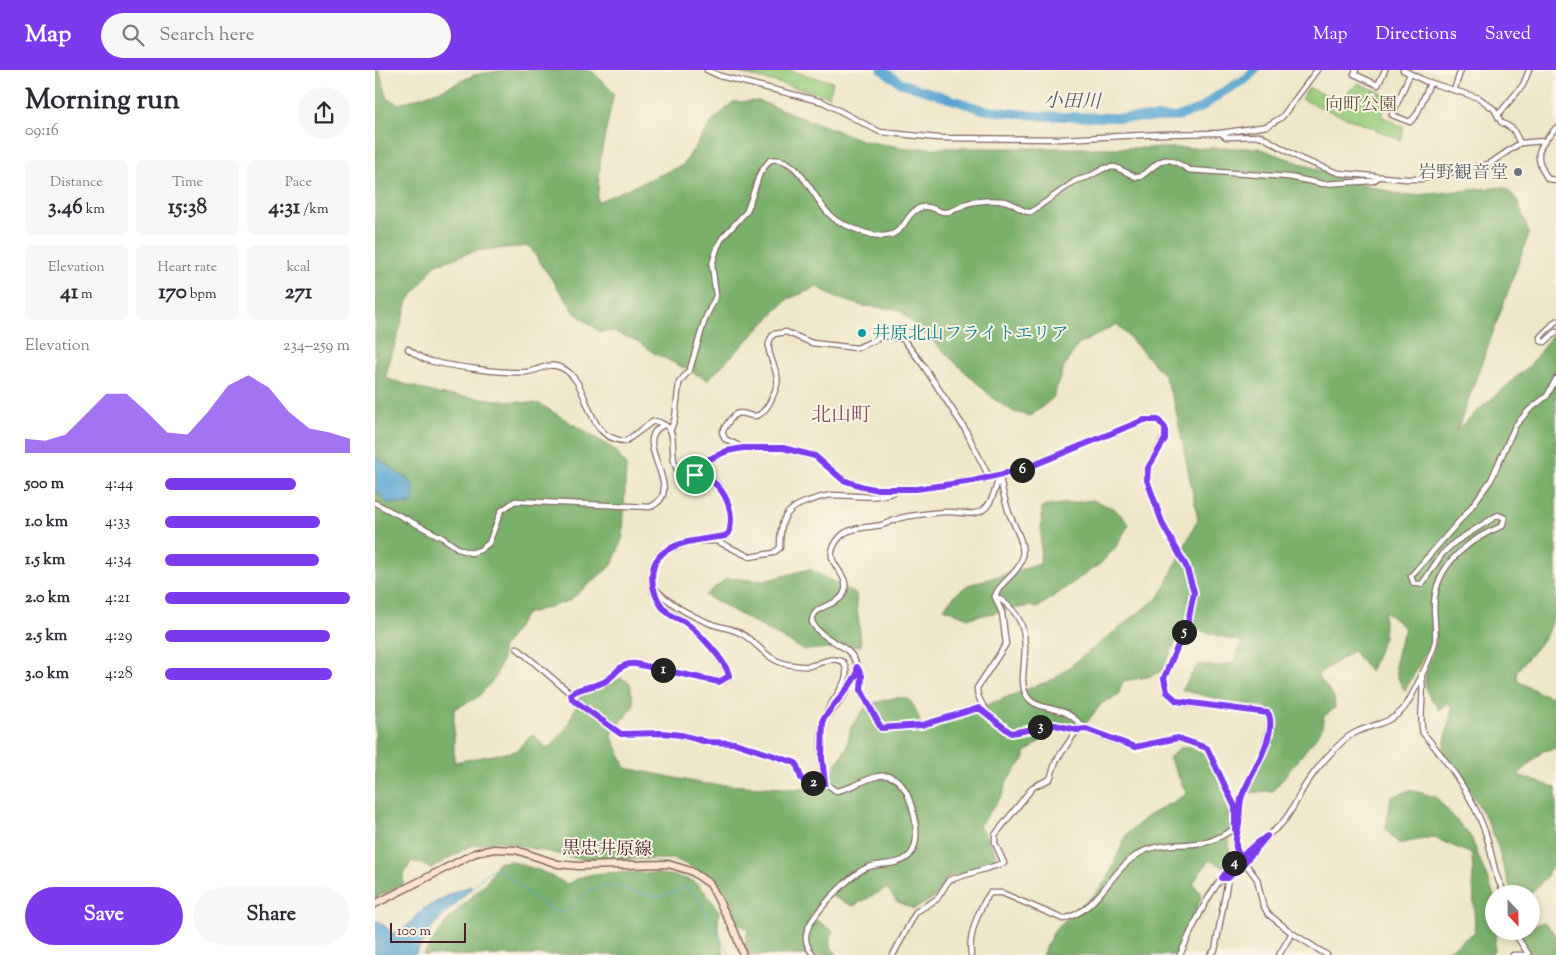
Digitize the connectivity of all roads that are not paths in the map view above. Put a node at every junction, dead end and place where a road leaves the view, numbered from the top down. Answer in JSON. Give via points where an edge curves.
{"nodes":[{"id":1,"x":707,"y":70,"type":"edge"},
{"id":2,"x":1317,"y":70,"type":"edge"},
{"id":3,"x":1356,"y":70,"type":"edge"},
{"id":4,"x":1385,"y":70,"type":"edge"},
{"id":5,"x":1461,"y":70,"type":"edge"},
{"id":6,"x":1529,"y":70,"type":"edge"},
{"id":7,"x":1407,"y":71,"type":"edge"},
{"id":8,"x":1430,"y":83,"type":"junction"},
{"id":9,"x":1454,"y":90,"type":"junction"},
{"id":10,"x":1498,"y":116,"type":"junction"},
{"id":11,"x":1556,"y":128,"type":"edge"},
{"id":12,"x":1221,"y":133,"type":"junction"},
{"id":13,"x":1544,"y":141,"type":"junction"},
{"id":14,"x":1520,"y":142,"type":"junction"},
{"id":15,"x":1379,"y":177,"type":"junction"},
{"id":16,"x":1556,"y":180,"type":"edge"},
{"id":17,"x":1556,"y":321,"type":"edge"},
{"id":18,"x":1556,"y":332,"type":"edge"},
{"id":19,"x":407,"y":349,"type":"dead end"},
{"id":20,"x":1556,"y":379,"type":"edge"},
{"id":21,"x":664,"y":424,"type":"junction"},
{"id":22,"x":671,"y":429,"type":"junction"},
{"id":23,"x":743,"y":448,"type":"junction"},
{"id":24,"x":695,"y":475,"type":"junction"},
{"id":25,"x":1000,"y":475,"type":"junction"},
{"id":26,"x":989,"y":478,"type":"junction"},
{"id":27,"x":898,"y":490,"type":"junction"},
{"id":28,"x":375,"y":504,"type":"edge"},
{"id":29,"x":700,"y":539,"type":"junction"},
{"id":30,"x":654,"y":588,"type":"junction"},
{"id":31,"x":995,"y":596,"type":"junction"},
{"id":32,"x":517,"y":648,"type":"dead end"},
{"id":33,"x":857,"y":667,"type":"junction"},
{"id":34,"x":1421,"y":673,"type":"junction"},
{"id":35,"x":571,"y":694,"type":"junction"},
{"id":36,"x":987,"y":712,"type":"junction"},
{"id":37,"x":825,"y":716,"type":"junction"},
{"id":38,"x":1086,"y":729,"type":"junction"},
{"id":39,"x":1077,"y":730,"type":"junction"},
{"id":40,"x":825,"y":783,"type":"junction"},
{"id":41,"x":1236,"y":829,"type":"junction"},
{"id":42,"x":1267,"y":836,"type":"junction"},
{"id":43,"x":1243,"y":861,"type":"junction"},
{"id":44,"x":1222,"y":878,"type":"junction"},
{"id":45,"x":1228,"y":878,"type":"junction"},
{"id":46,"x":1500,"y":885,"type":"edge"},
{"id":47,"x":375,"y":904,"type":"edge"},
{"id":48,"x":1292,"y":933,"type":"junction"},
{"id":49,"x":1519,"y":940,"type":"edge"},
{"id":50,"x":743,"y":955,"type":"edge"},
{"id":51,"x":814,"y":955,"type":"edge"},
{"id":52,"x":893,"y":955,"type":"edge"},
{"id":53,"x":971,"y":955,"type":"edge"},
{"id":54,"x":1181,"y":955,"type":"edge"},
{"id":55,"x":1210,"y":955,"type":"edge"},
{"id":56,"x":1279,"y":955,"type":"edge"},
{"id":57,"x":1327,"y":955,"type":"edge"},
{"id":58,"x":1513,"y":955,"type":"edge"},
{"id":59,"x":1525,"y":955,"type":"edge"},
{"id":60,"x":1529,"y":955,"type":"edge"}],
"edges":[{"from":1,"to":12,"type":"street","via":[[823,102],[863,125],[898,135],[1061,139]]},
{"from":2,"to":12,"type":"street","via":[[1296,101],[1275,122]]},
{"from":3,"to":4,"type":"street","via":[[1354,74],[1378,86]]},
{"from":5,"to":9,"type":"street"},
{"from":6,"to":10,"type":"street","via":[[1520,89]]},
{"from":7,"to":8,"type":"street"},
{"from":7,"to":8,"type":"street","via":[[1392,115],[1410,122],[1417,114]]},
{"from":8,"to":9,"type":"street"},
{"from":9,"to":10,"type":"street","via":[[1479,98]]},
{"from":10,"to":14,"type":"street","via":[[1501,122],[1513,129]]},
{"from":11,"to":13,"type":"street"},
{"from":12,"to":15,"type":"street","via":[[1226,136],[1261,136],[1325,170]]},
{"from":13,"to":14,"type":"street"},
{"from":13,"to":16,"type":"street","via":[[1538,163],[1548,179]]},
{"from":14,"to":15,"type":"street","via":[[1489,164],[1421,179]]},
{"from":15,"to":22,"type":"street","via":[[1373,181],[1323,184],[1289,177],[1189,170],[1164,159],[1139,177],[1115,167],[1105,168],[1075,181],[1031,212],[1023,211],[1014,204],[991,200],[969,203],[948,212],[924,207],[915,210],[899,230],[877,236],[838,222],[789,164],[770,160],[760,173],[747,211],[717,248],[712,265],[716,296],[705,319],[690,369],[679,383]]},
{"from":17,"to":18,"type":"street","via":[[1540,337],[1541,341],[1545,342]]},
{"from":19,"to":21,"type":"street","via":[[427,360],[488,370],[527,372],[550,364],[563,368],[579,382],[587,409],[599,427],[622,441],[630,439],[652,422]]},
{"from":20,"to":34,"type":"street","via":[[1547,396],[1515,426],[1491,480],[1469,510],[1411,576],[1414,584],[1422,584],[1442,554],[1455,542],[1498,515],[1505,518],[1503,526],[1482,534],[1464,548],[1442,576],[1435,595],[1435,641]]},
{"from":21,"to":22,"type":"street"},
{"from":21,"to":28,"type":"street","via":[[654,433],[652,440],[664,494],[650,507],[515,501],[501,511],[489,543],[471,553]]},
{"from":22,"to":24,"type":"street","via":[[676,467],[685,475]]},
{"from":23,"to":24,"type":"street","via":[[709,457],[701,463]]},
{"from":23,"to":26,"type":"street","via":[[725,439],[722,432],[735,415],[756,416],[767,406],[777,384],[769,347],[774,334],[786,332],[812,342],[857,348],[891,336],[908,343],[965,429]]},
{"from":23,"to":27,"type":"street","via":[[783,448],[815,456],[843,480],[874,489]]},
{"from":24,"to":29,"type":"street","via":[[709,478],[718,486],[732,520],[727,535]]},
{"from":25,"to":26,"type":"street"},
{"from":25,"to":31,"type":"street","via":[[1023,551],[1020,565],[998,586]]},
{"from":25,"to":33,"type":"street","via":[[988,504],[978,513],[947,512],[900,518],[851,530],[835,543],[831,554],[846,581],[845,591],[840,599],[817,611],[812,622],[851,652]]},
{"from":25,"to":41,"type":"street","via":[[1044,462],[1151,418],[1165,428],[1165,439],[1148,468],[1147,480],[1163,525],[1186,566],[1194,592],[1188,622],[1164,678],[1167,692],[1177,701],[1189,704],[1263,711],[1268,713],[1271,722],[1261,758],[1241,799]]},
{"from":26,"to":27,"type":"street"},
{"from":27,"to":29,"type":"street","via":[[875,495],[824,496],[792,507],[785,516],[780,548],[773,553],[750,557],[717,541]]},
{"from":29,"to":30,"type":"street","via":[[658,556],[651,571]]},
{"from":30,"to":35,"type":"street","via":[[656,597],[668,614],[685,622],[717,652],[728,670],[728,678],[716,681],[629,663],[619,667],[605,681],[583,686]]},
{"from":30,"to":37,"type":"street","via":[[695,616],[744,635],[781,662],[810,666],[834,659],[843,662],[847,677]]},
{"from":31,"to":36,"type":"street","via":[[1002,613],[1005,644],[977,688]]},
{"from":31,"to":38,"type":"street","via":[[1008,605],[1020,624],[1026,647],[1023,687],[1028,699],[1071,715]]},
{"from":32,"to":35,"type":"street"},
{"from":33,"to":36,"type":"street","via":[[862,676],[861,690],[881,728],[922,725],[979,708]]},
{"from":33,"to":37,"type":"street","via":[[857,674],[850,685]]},
{"from":34,"to":42,"type":"street","via":[[1398,715],[1350,735],[1342,742],[1306,783],[1283,822]]},
{"from":34,"to":46,"type":"street","via":[[1423,702],[1420,722],[1423,733],[1475,805]]},
{"from":35,"to":40,"type":"street","via":[[572,699],[621,734],[662,733],[707,742],[735,743],[796,763],[805,782]]},
{"from":36,"to":39,"type":"street","via":[[1011,733],[1055,725]]},
{"from":37,"to":40,"type":"street","via":[[822,758]]},
{"from":38,"to":39,"type":"street"},
{"from":38,"to":41,"type":"street","via":[[1135,747],[1178,738],[1207,748],[1235,807]]},
{"from":39,"to":52,"type":"street","via":[[1056,760],[1050,779],[1033,787],[995,835],[995,843],[1004,862],[949,880],[932,903],[916,912]]},
{"from":40,"to":51,"type":"street","via":[[836,791],[876,776],[897,779],[913,809],[916,842],[912,852],[901,861],[873,866],[856,874],[818,914],[806,934]]},
{"from":41,"to":43,"type":"street","bridge":true,"via":[[1236,853]]},
{"from":41,"to":53,"type":"street","via":[[1205,842],[1154,847],[1141,852],[1122,866],[1103,893],[1087,907],[1063,920],[1002,893],[990,894],[978,918],[971,941]]},
{"from":42,"to":43,"type":"street"},
{"from":42,"to":44,"type":"street","via":[[1245,852]]},
{"from":43,"to":45,"type":"street"},
{"from":43,"to":48,"type":"street","via":[[1257,879],[1268,914]]},
{"from":44,"to":45,"type":"street"},
{"from":44,"to":54,"type":"street","via":[[1207,896]]},
{"from":45,"to":55,"type":"street","via":[[1215,950]]},
{"from":47,"to":50,"type":"main road","name":"黒忠井原線","via":[[475,853],[494,848],[516,850],[558,864],[578,866],[669,864],[691,871],[710,884]]},
{"from":48,"to":56,"type":"street"},
{"from":48,"to":57,"type":"street"},
{"from":49,"to":60,"type":"street"},
{"from":58,"to":59,"type":"street"}]}
